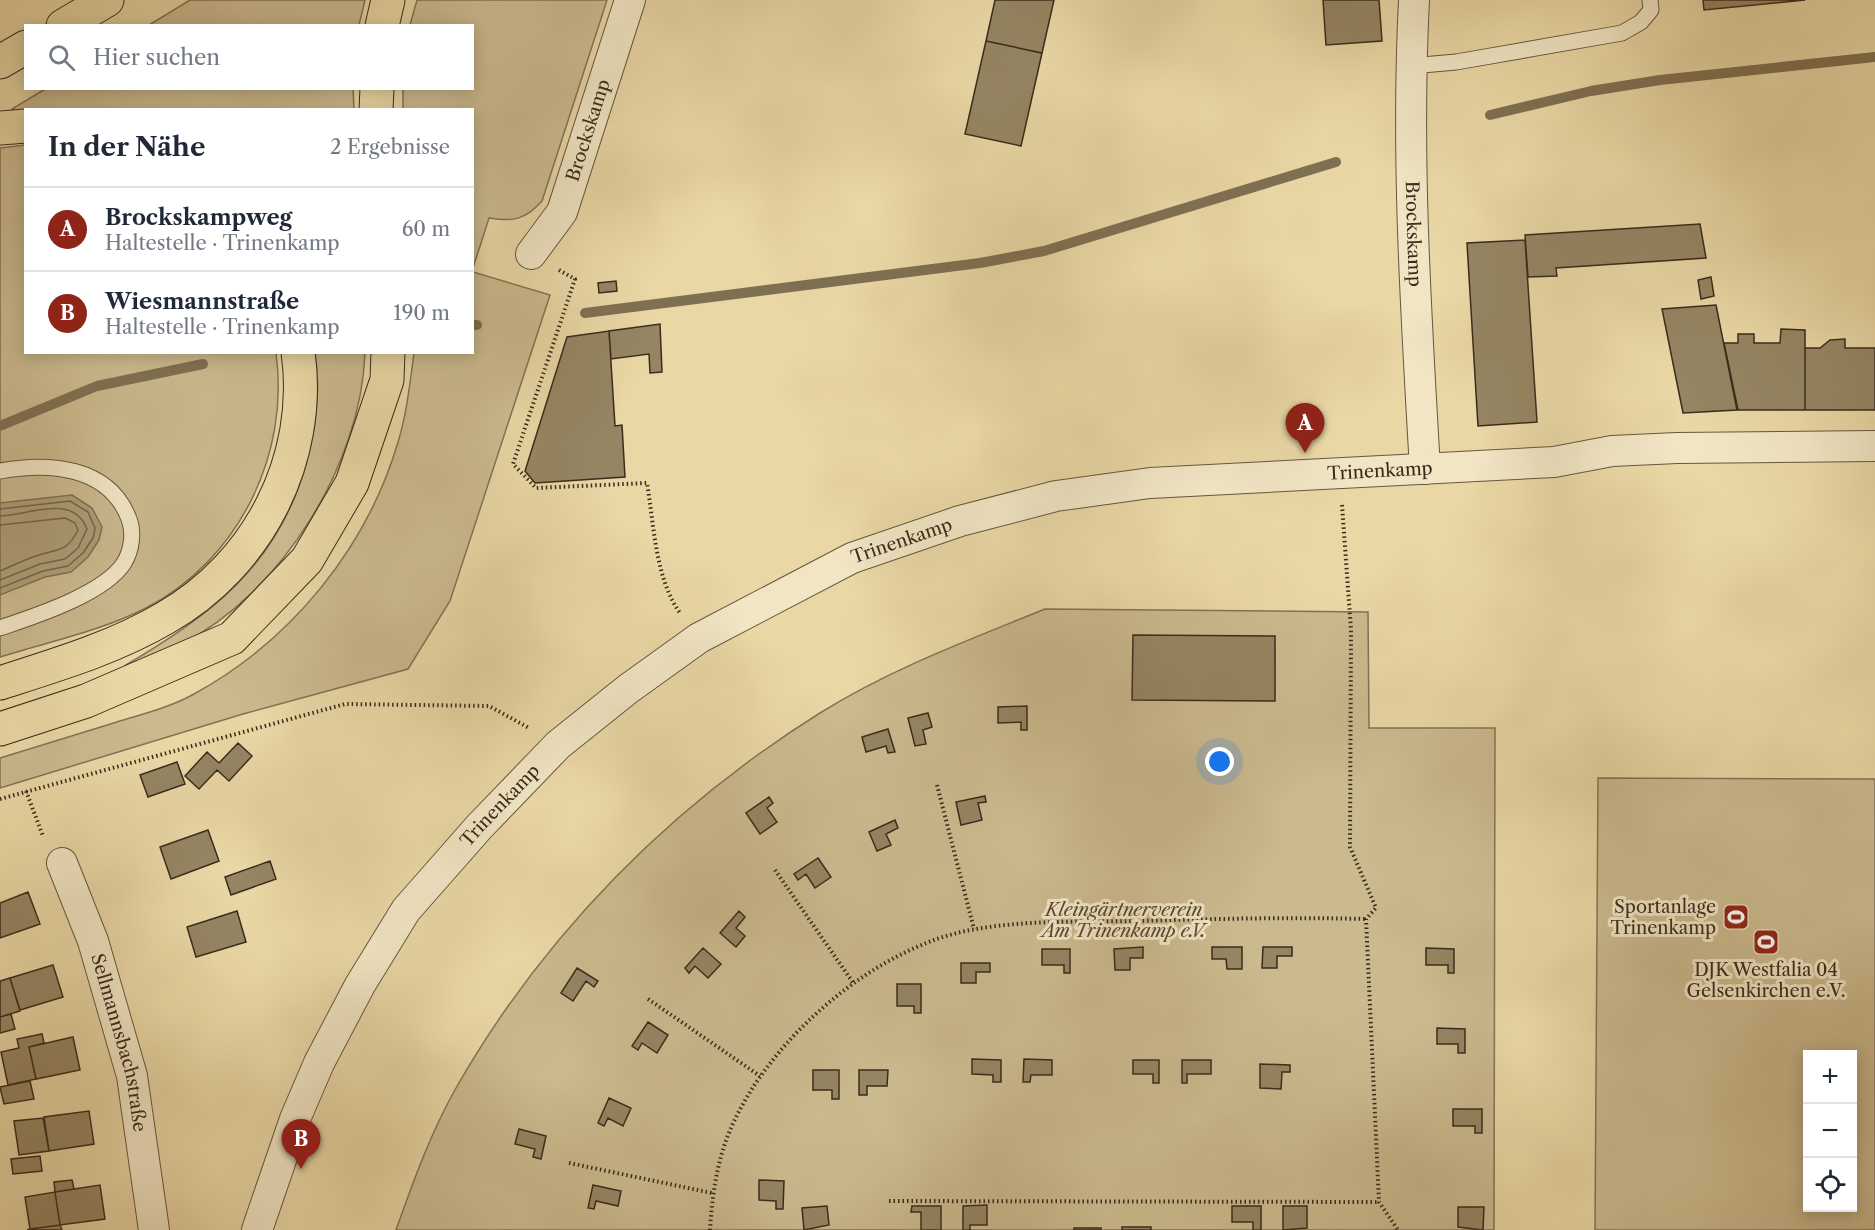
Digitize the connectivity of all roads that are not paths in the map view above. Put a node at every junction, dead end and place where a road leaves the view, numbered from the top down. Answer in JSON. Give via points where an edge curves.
{"nodes":[{"id":1,"x":106,"y":0,"type":"edge"},
{"id":2,"x":388,"y":0,"type":"edge"},
{"id":3,"x":630,"y":0,"type":"edge"},
{"id":4,"x":1414,"y":0,"type":"edge"},
{"id":5,"x":1650,"y":0,"type":"edge"},
{"id":6,"x":66,"y":24,"type":"edge"},
{"id":7,"x":382,"y":24,"type":"edge"},
{"id":8,"x":24,"y":48,"type":"edge"},
{"id":9,"x":0,"y":62,"type":"edge"},
{"id":10,"x":1411,"y":66,"type":"junction"},
{"id":11,"x":377,"y":90,"type":"edge"},
{"id":12,"x":376,"y":108,"type":"edge"},
{"id":13,"x":24,"y":126,"type":"edge"},
{"id":14,"x":0,"y":128,"type":"edge"},
{"id":15,"x":531,"y":254,"type":"road end"},
{"id":16,"x":298,"y":354,"type":"edge"},
{"id":17,"x":388,"y":354,"type":"edge"},
{"id":18,"x":1875,"y":446,"type":"edge"},
{"id":19,"x":1425,"y":469,"type":"junction"},
{"id":20,"x":0,"y":471,"type":"edge"},
{"id":21,"x":0,"y":628,"type":"edge"},
{"id":22,"x":0,"y":683,"type":"edge"},
{"id":23,"x":0,"y":729,"type":"edge"},
{"id":24,"x":62,"y":863,"type":"road end"},
{"id":25,"x":154,"y":1230,"type":"edge"},
{"id":26,"x":257,"y":1230,"type":"edge"}],
"edges":[{"from":1,"to":6,"type":"highway"},
{"from":2,"to":7,"type":"highway"},
{"from":3,"to":15,"type":"street","name":"Brockskamp","via":[[562,212]]},
{"from":4,"to":10,"type":"street","name":"Brockskamp"},
{"from":5,"to":10,"type":"lane","via":[[1651,10],[1641,22],[1622,33],[1456,62]]},
{"from":8,"to":9,"type":"highway"},
{"from":10,"to":19,"type":"street","name":"Brockskamp","via":[[1411,213]]},
{"from":11,"to":12,"type":"highway"},
{"from":13,"to":14,"type":"highway"},
{"from":16,"to":22,"type":"highway","via":[[301,374],[292,459],[278,496],[233,564],[168,617],[134,635]]},
{"from":17,"to":23,"type":"highway","via":[[387,380],[352,483],[307,560],[231,638],[86,701]]},
{"from":18,"to":19,"type":"street","name":"Trinenkamp","via":[[1612,451],[1554,462]]},
{"from":19,"to":26,"type":"street","name":"Trinenkamp","via":[[1150,483],[1056,496],[960,521],[852,558],[699,638],[558,745],[406,910],[319,1063],[295,1119]]},
{"from":20,"to":21,"type":"lane","via":[[43,466],[75,471],[99,482],[122,501],[133,537],[124,562],[108,578],[75,599]]},
{"from":24,"to":25,"type":"street","name":"Sellmannsbachstraße","via":[[93,941],[132,1076]]}]}
